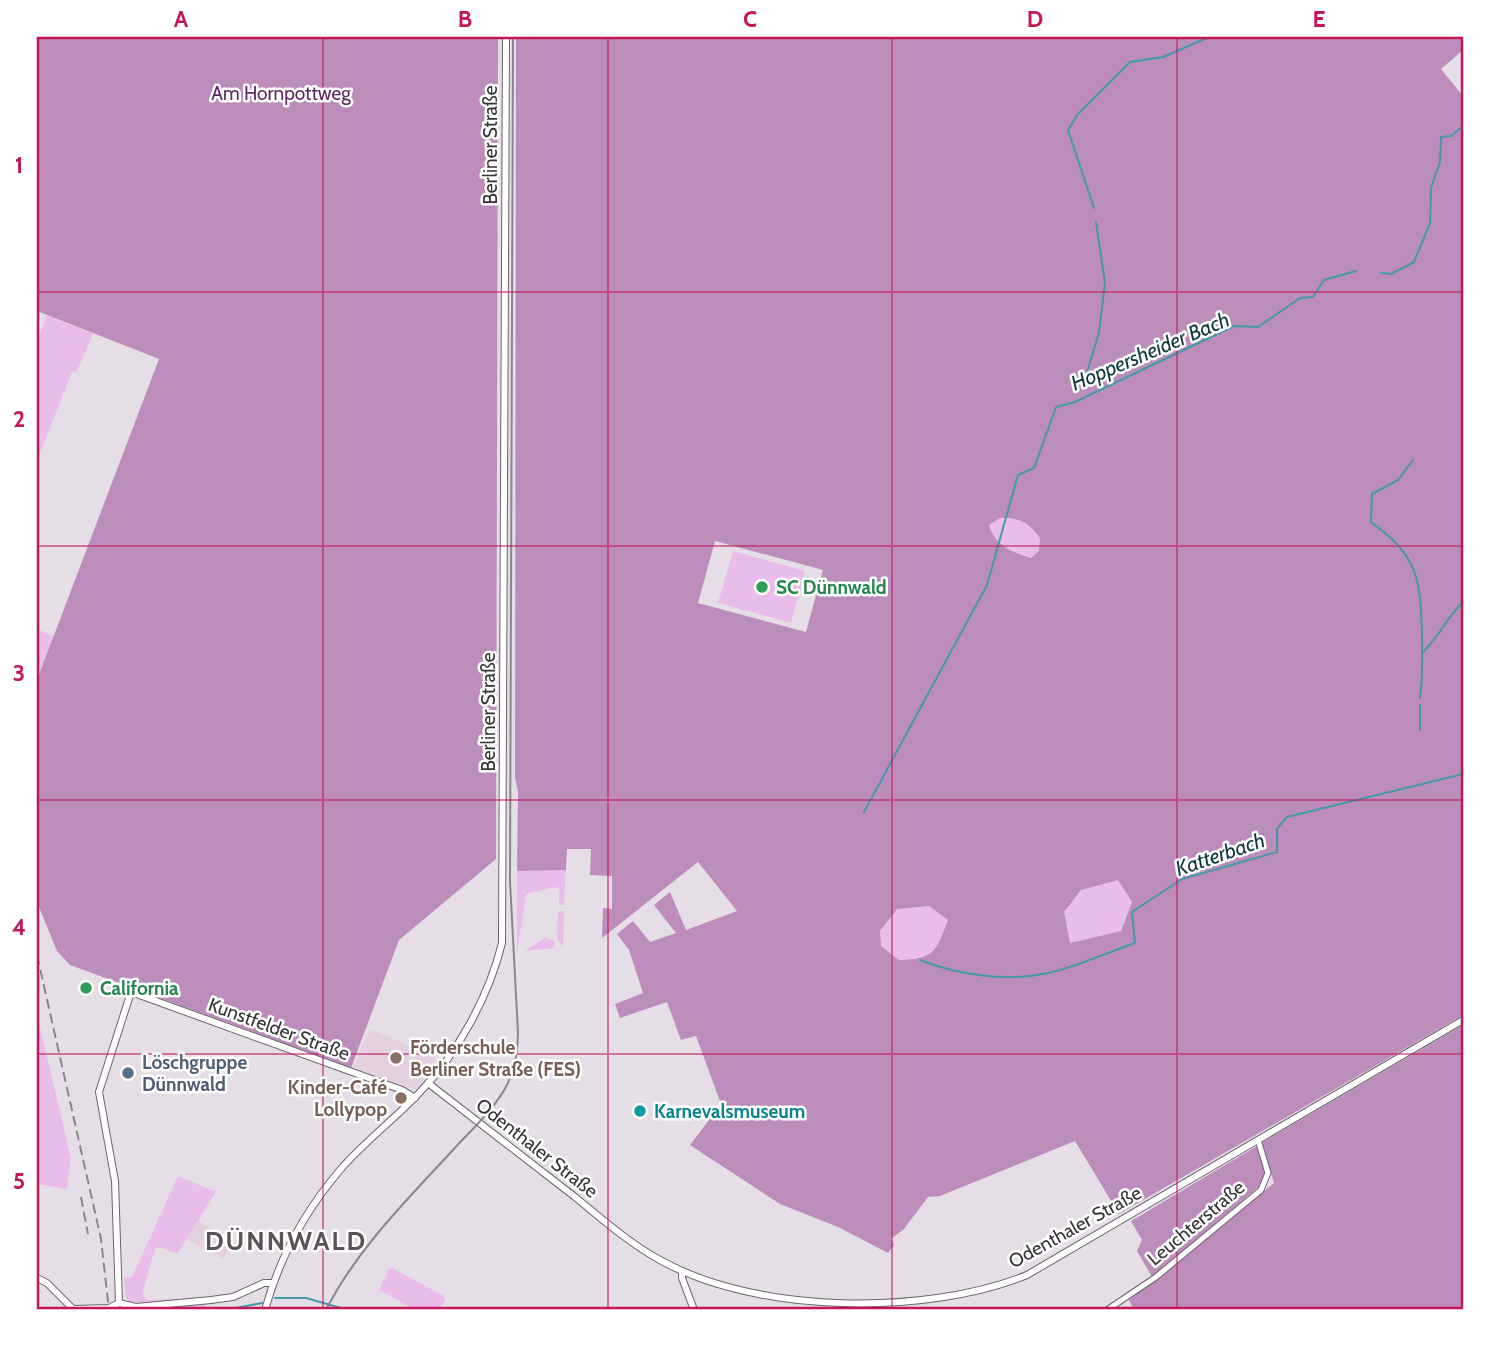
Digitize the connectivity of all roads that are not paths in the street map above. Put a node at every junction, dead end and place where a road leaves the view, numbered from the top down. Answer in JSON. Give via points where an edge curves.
{"nodes":[{"id":1,"x":506,"y":37,"type":"edge"},
{"id":2,"x":1463,"y":1020,"type":"edge"},
{"id":3,"x":428,"y":1083,"type":"junction"},
{"id":4,"x":415,"y":1098,"type":"junction"},
{"id":5,"x":1258,"y":1140,"type":"junction"},
{"id":6,"x":682,"y":1271,"type":"junction"},
{"id":7,"x":37,"y":1278,"type":"edge"},
{"id":8,"x":272,"y":1283,"type":"junction"},
{"id":9,"x":119,"y":1303,"type":"junction"},
{"id":10,"x":265,"y":1310,"type":"edge"},
{"id":11,"x":694,"y":1310,"type":"edge"},
{"id":12,"x":1107,"y":1310,"type":"edge"}],
"edges":[{"from":1,"to":3,"type":"main road","name":"Berliner Straße","via":[[503,935],[494,969],[472,1016]]},
{"from":2,"to":5,"type":"main road","name":"Odenthaler Straße"},
{"from":3,"to":4,"type":"main road","name":"Berliner Straße"},
{"from":3,"to":6,"type":"main road","name":"Odenthaler Straße","via":[[643,1250]]},
{"from":4,"to":8,"type":"main road","name":"Berliner Straße","via":[[332,1181]]},
{"from":4,"to":9,"type":"main road","name":"Kunstfelder Straße","via":[[131,992],[99,1092],[115,1181]]},
{"from":5,"to":6,"type":"main road","name":"Odenthaler Straße","via":[[1045,1266],[987,1290],[915,1302],[863,1304],[742,1289]]},
{"from":5,"to":12,"type":"street","name":"Leuchterstraße","via":[[1268,1172],[1261,1190],[1156,1277]]},
{"from":6,"to":11,"type":"main road"},
{"from":7,"to":9,"type":"main road","via":[[73,1309],[109,1308]]},
{"from":8,"to":9,"type":"main road","via":[[211,1300],[144,1306]]},
{"from":8,"to":10,"type":"main road","name":"Berliner Straße"}]}
